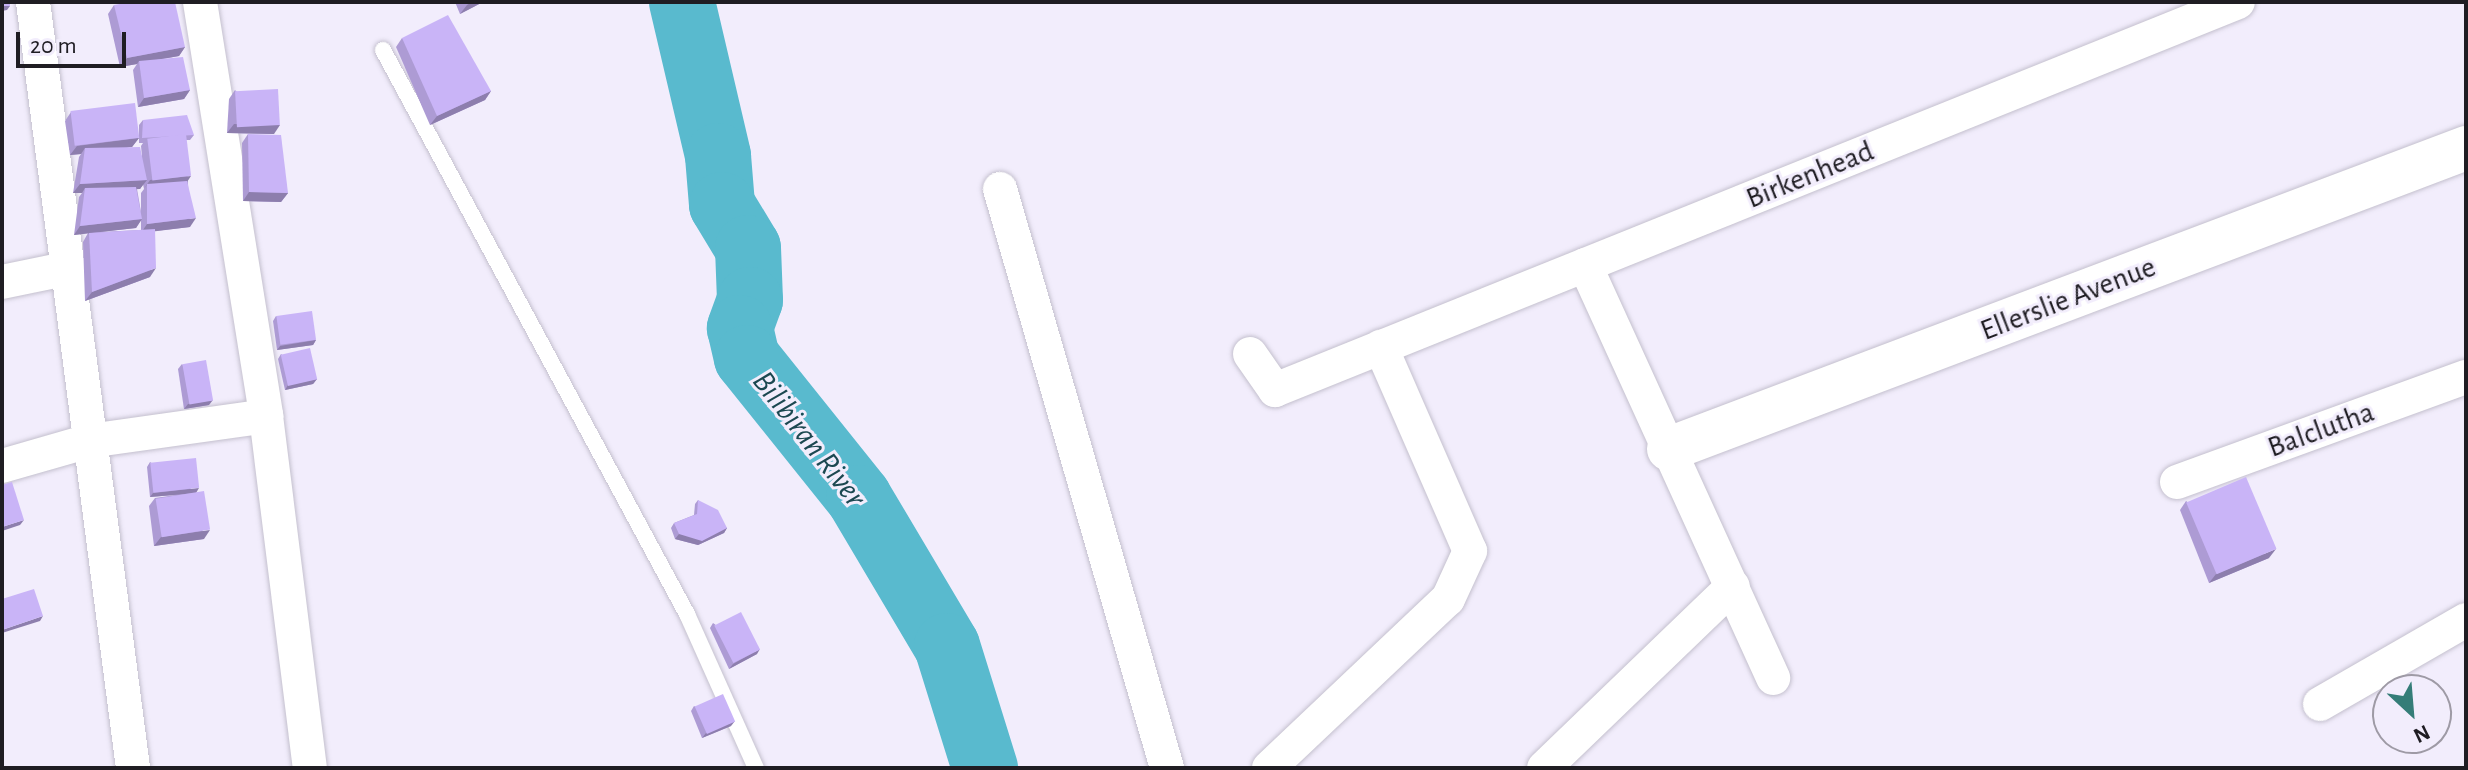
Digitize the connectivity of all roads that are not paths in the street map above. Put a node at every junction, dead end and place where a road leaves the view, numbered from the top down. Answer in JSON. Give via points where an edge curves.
{"nodes":[{"id":1,"x":33,"y":2,"type":"edge"},
{"id":2,"x":200,"y":2,"type":"edge"},
{"id":3,"x":2238,"y":2,"type":"edge"},
{"id":4,"x":383,"y":50,"type":"dead end"},
{"id":5,"x":2466,"y":148,"type":"edge"},
{"id":6,"x":1000,"y":189,"type":"dead end"},
{"id":7,"x":1585,"y":265,"type":"junction"},
{"id":8,"x":65,"y":269,"type":"junction"},
{"id":9,"x":2,"y":282,"type":"edge"},
{"id":10,"x":1381,"y":347,"type":"junction"},
{"id":11,"x":1250,"y":354,"type":"dead end"},
{"id":12,"x":2466,"y":377,"type":"edge"},
{"id":13,"x":266,"y":416,"type":"junction"},
{"id":14,"x":89,"y":441,"type":"junction"},
{"id":15,"x":1669,"y":449,"type":"junction"},
{"id":16,"x":2,"y":466,"type":"edge"},
{"id":17,"x":2177,"y":482,"type":"dead end"},
{"id":18,"x":1733,"y":586,"type":"junction"},
{"id":19,"x":2466,"y":620,"type":"edge"},
{"id":20,"x":1773,"y":678,"type":"dead end"},
{"id":21,"x":2320,"y":704,"type":"dead end"},
{"id":22,"x":133,"y":768,"type":"edge"},
{"id":23,"x":310,"y":768,"type":"edge"},
{"id":24,"x":756,"y":768,"type":"edge"},
{"id":25,"x":1167,"y":768,"type":"edge"},
{"id":26,"x":1269,"y":768,"type":"edge"},
{"id":27,"x":1544,"y":768,"type":"edge"}],
"edges":[{"from":1,"to":8,"type":"street"},
{"from":2,"to":13,"type":"street"},
{"from":3,"to":7,"type":"street","name":"Birkenhead"},
{"from":4,"to":24,"type":"lane","via":[[687,614]]},
{"from":5,"to":15,"type":"street","name":"Ellerslie Avenue"},
{"from":6,"to":25,"type":"street"},
{"from":7,"to":10,"type":"street","name":"Birkenhead"},
{"from":7,"to":15,"type":"street"},
{"from":8,"to":9,"type":"street"},
{"from":8,"to":14,"type":"street"},
{"from":10,"to":11,"type":"street","name":"Birkenhead","via":[[1275,390]]},
{"from":10,"to":26,"type":"street","via":[[1470,551],[1448,599]]},
{"from":12,"to":17,"type":"street","name":"Balclutha"},
{"from":13,"to":14,"type":"street"},
{"from":13,"to":23,"type":"street"},
{"from":14,"to":16,"type":"street"},
{"from":14,"to":22,"type":"street"},
{"from":15,"to":18,"type":"street"},
{"from":18,"to":20,"type":"street"},
{"from":18,"to":27,"type":"street"},
{"from":19,"to":21,"type":"street"}]}
